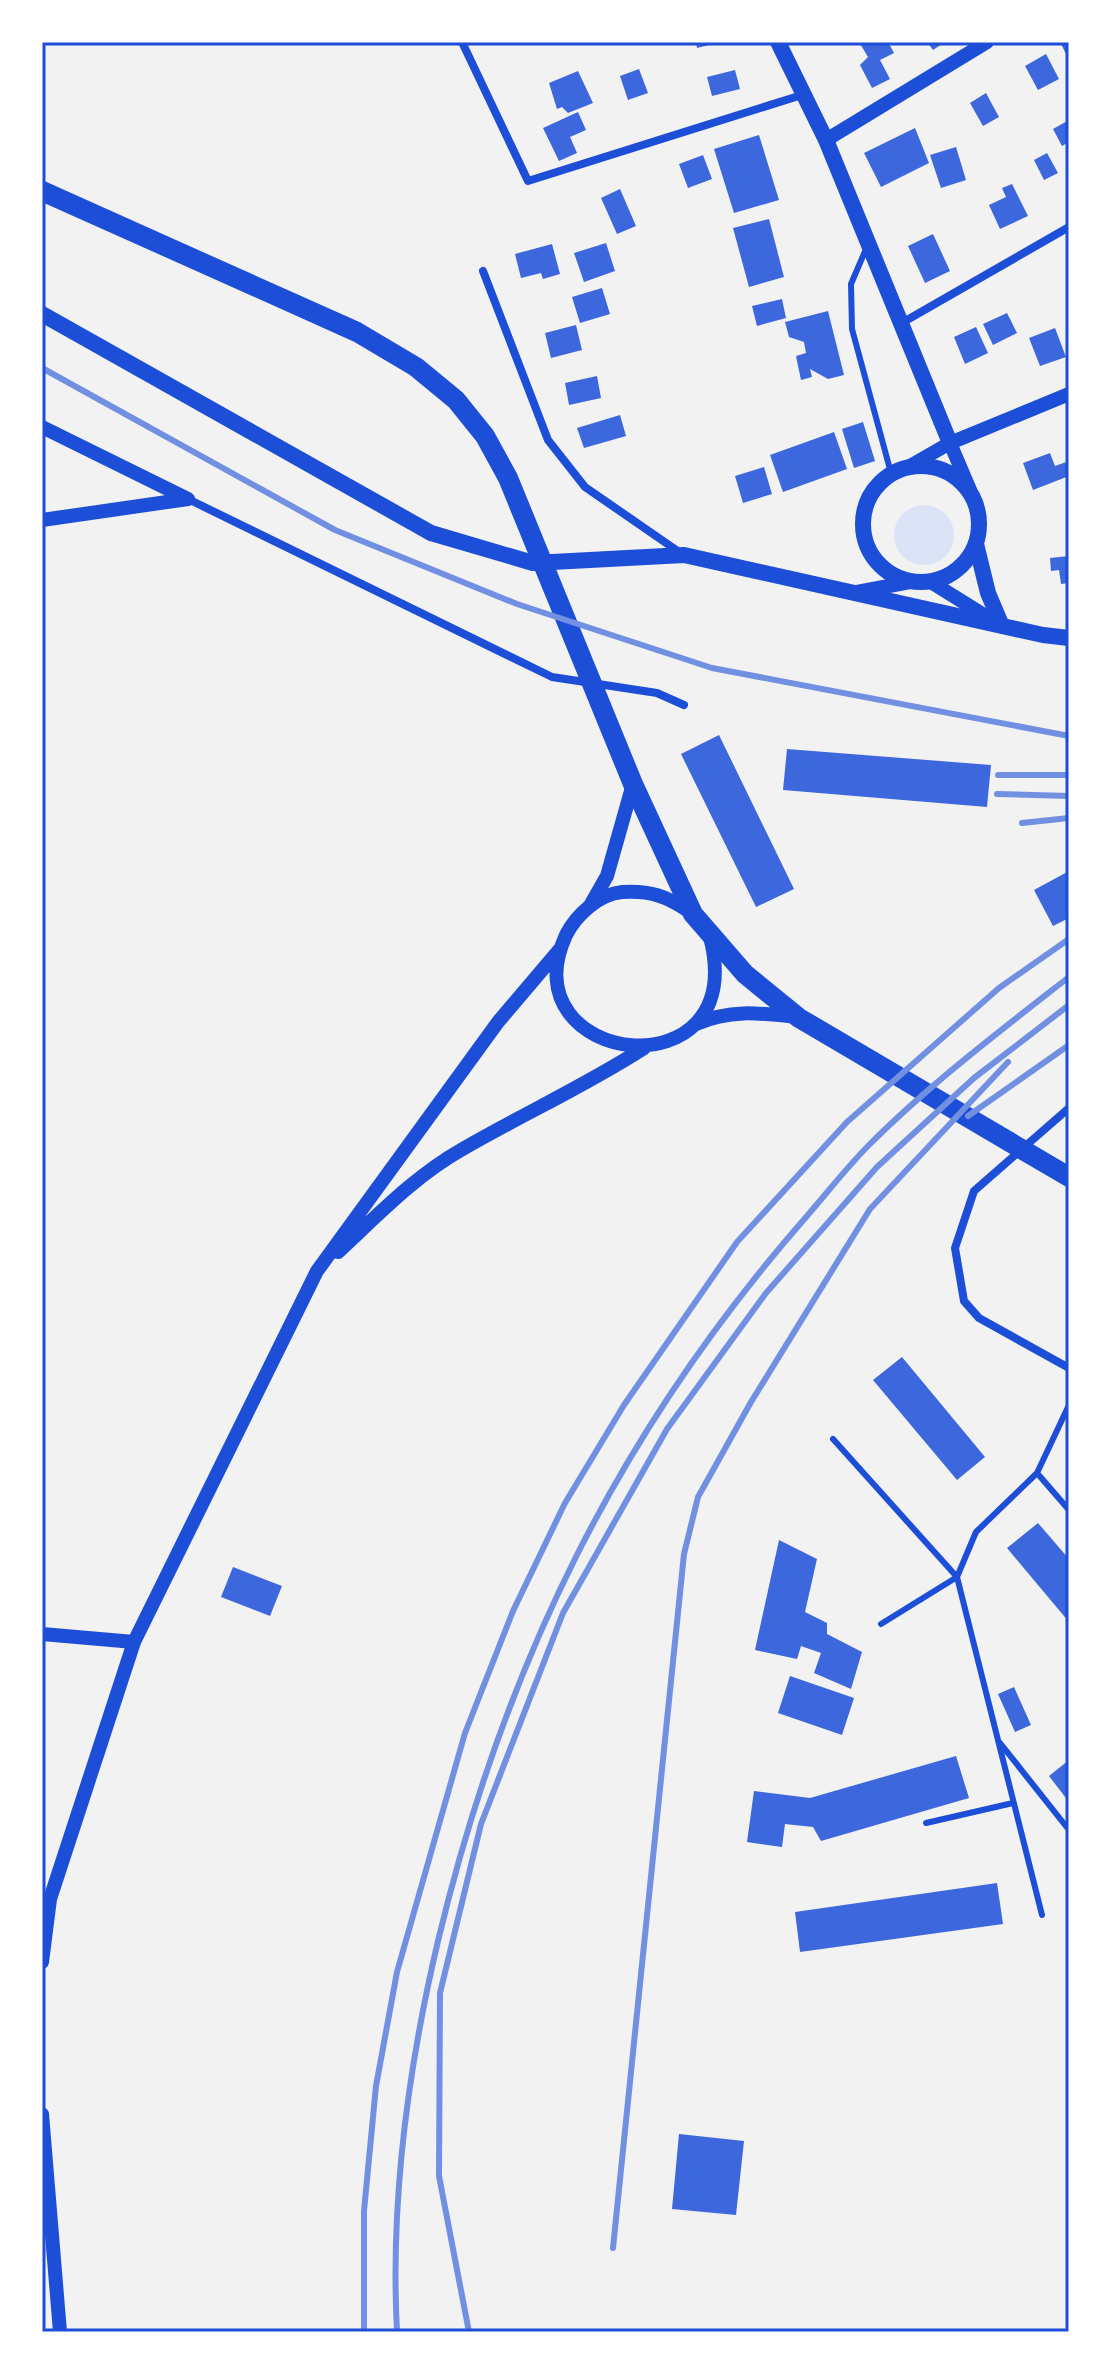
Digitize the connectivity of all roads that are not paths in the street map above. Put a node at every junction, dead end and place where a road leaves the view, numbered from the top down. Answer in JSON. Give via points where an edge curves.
{"nodes":[{"id":1,"x":462,"y":42,"type":"edge"},
{"id":2,"x":778,"y":42,"type":"edge"},
{"id":3,"x":987,"y":42,"type":"edge"},
{"id":4,"x":802,"y":95,"type":"junction"},
{"id":5,"x":826,"y":140,"type":"junction"},
{"id":6,"x":42,"y":191,"type":"edge"},
{"id":7,"x":1069,"y":227,"type":"edge"},
{"id":8,"x":867,"y":246,"type":"junction"},
{"id":9,"x":483,"y":271,"type":"dead end"},
{"id":10,"x":42,"y":314,"type":"edge"},
{"id":11,"x":900,"y":324,"type":"junction"},
{"id":12,"x":1069,"y":394,"type":"edge"},
{"id":13,"x":42,"y":427,"type":"edge"},
{"id":14,"x":950,"y":443,"type":"junction"},
{"id":15,"x":910,"y":466,"type":"junction"},
{"id":16,"x":891,"y":473,"type":"junction"},
{"id":17,"x":188,"y":499,"type":"junction"},
{"id":18,"x":976,"y":504,"type":"junction"},
{"id":19,"x":42,"y":520,"type":"edge"},
{"id":20,"x":976,"y":544,"type":"junction"},
{"id":21,"x":684,"y":555,"type":"junction"},
{"id":22,"x":910,"y":582,"type":"junction"},
{"id":23,"x":931,"y":582,"type":"junction"},
{"id":24,"x":853,"y":593,"type":"junction"},
{"id":25,"x":1002,"y":626,"type":"junction"},
{"id":26,"x":1069,"y":638,"type":"edge"},
{"id":27,"x":684,"y":705,"type":"dead end"},
{"id":28,"x":633,"y":784,"type":"junction"},
{"id":29,"x":590,"y":905,"type":"junction"},
{"id":30,"x":693,"y":914,"type":"junction"},
{"id":31,"x":709,"y":932,"type":"junction"},
{"id":32,"x":560,"y":949,"type":"junction"},
{"id":33,"x":799,"y":1018,"type":"junction"},
{"id":34,"x":692,"y":1026,"type":"junction"},
{"id":35,"x":644,"y":1048,"type":"junction"},
{"id":36,"x":1069,"y":1108,"type":"edge"},
{"id":37,"x":1069,"y":1177,"type":"edge"},
{"id":38,"x":317,"y":1271,"type":"junction"},
{"id":39,"x":1069,"y":1368,"type":"edge"},
{"id":40,"x":1069,"y":1405,"type":"edge"},
{"id":41,"x":833,"y":1439,"type":"dead end"},
{"id":42,"x":1037,"y":1473,"type":"junction"},
{"id":43,"x":1069,"y":1510,"type":"edge"},
{"id":44,"x":957,"y":1577,"type":"junction"},
{"id":45,"x":881,"y":1624,"type":"dead end"},
{"id":46,"x":42,"y":1634,"type":"edge"},
{"id":47,"x":134,"y":1642,"type":"junction"},
{"id":48,"x":997,"y":1740,"type":"junction"},
{"id":49,"x":1013,"y":1803,"type":"junction"},
{"id":50,"x":926,"y":1823,"type":"dead end"},
{"id":51,"x":1069,"y":1830,"type":"edge"},
{"id":52,"x":46,"y":1898,"type":"edge"},
{"id":53,"x":1042,"y":1915,"type":"dead end"},
{"id":54,"x":42,"y":1962,"type":"edge"},
{"id":55,"x":42,"y":2114,"type":"edge"},
{"id":56,"x":60,"y":2332,"type":"edge"}],
"edges":[{"from":1,"to":4,"type":"street","via":[[528,181]]},
{"from":2,"to":4,"type":"main road"},
{"from":3,"to":5,"type":"street"},
{"from":4,"to":5,"type":"main road"},
{"from":5,"to":8,"type":"main road"},
{"from":6,"to":28,"type":"main road","via":[[357,332],[416,367],[456,400],[485,436],[508,478]]},
{"from":7,"to":11,"type":"street"},
{"from":8,"to":11,"type":"main road"},
{"from":8,"to":16,"type":"lane","via":[[851,284],[852,329]]},
{"from":9,"to":21,"type":"street","via":[[548,440],[585,487]]},
{"from":10,"to":21,"type":"main road","via":[[431,533],[533,563]]},
{"from":11,"to":14,"type":"main road"},
{"from":12,"to":14,"type":"street"},
{"from":13,"to":17,"type":"street"},
{"from":14,"to":15,"type":"street"},
{"from":14,"to":18,"type":"street"},
{"from":15,"to":16,"type":"main road"},
{"from":15,"to":18,"type":"main road","via":[[950,473]]},
{"from":16,"to":22,"type":"main road","via":[[865,504],[865,544],[875,562]]},
{"from":17,"to":19,"type":"street"},
{"from":17,"to":27,"type":"street","via":[[552,677],[657,693]]},
{"from":18,"to":20,"type":"main road"},
{"from":20,"to":23,"type":"main road","via":[[966,562]]},
{"from":20,"to":25,"type":"main road"},
{"from":21,"to":24,"type":"main road"},
{"from":22,"to":23,"type":"main road"},
{"from":22,"to":24,"type":"street"},
{"from":23,"to":25,"type":"street"},
{"from":24,"to":25,"type":"main road"},
{"from":25,"to":26,"type":"main road"},
{"from":28,"to":29,"type":"street","via":[[607,876]]},
{"from":28,"to":30,"type":"main road"},
{"from":29,"to":30,"type":"street","via":[[615,893],[643,891],[670,898]]},
{"from":29,"to":32,"type":"street","via":[[571,924]]},
{"from":30,"to":31,"type":"main road"},
{"from":31,"to":33,"type":"main road","via":[[745,974]]},
{"from":31,"to":34,"type":"street","via":[[715,983]]},
{"from":32,"to":35,"type":"street","via":[[557,974],[576,1020],[595,1037],[619,1047]]},
{"from":32,"to":38,"type":"street","via":[[488,1035]]},
{"from":33,"to":34,"type":"street","via":[[718,1014]]},
{"from":33,"to":37,"type":"main road"},
{"from":34,"to":35,"type":"street","via":[[670,1041]]},
{"from":35,"to":38,"type":"street","via":[[458,1151],[401,1194]]},
{"from":36,"to":39,"type":"street","via":[[974,1191],[955,1248],[964,1301],[979,1318]]},
{"from":38,"to":47,"type":"street"},
{"from":40,"to":42,"type":"lane"},
{"from":41,"to":44,"type":"lane"},
{"from":42,"to":43,"type":"lane"},
{"from":42,"to":44,"type":"lane","via":[[976,1532]]},
{"from":44,"to":45,"type":"lane"},
{"from":44,"to":48,"type":"lane"},
{"from":46,"to":47,"type":"street"},
{"from":47,"to":52,"type":"street"},
{"from":48,"to":49,"type":"lane"},
{"from":48,"to":51,"type":"lane"},
{"from":49,"to":50,"type":"lane"},
{"from":49,"to":53,"type":"lane"},
{"from":52,"to":54,"type":"street"},
{"from":55,"to":56,"type":"street"}]}
